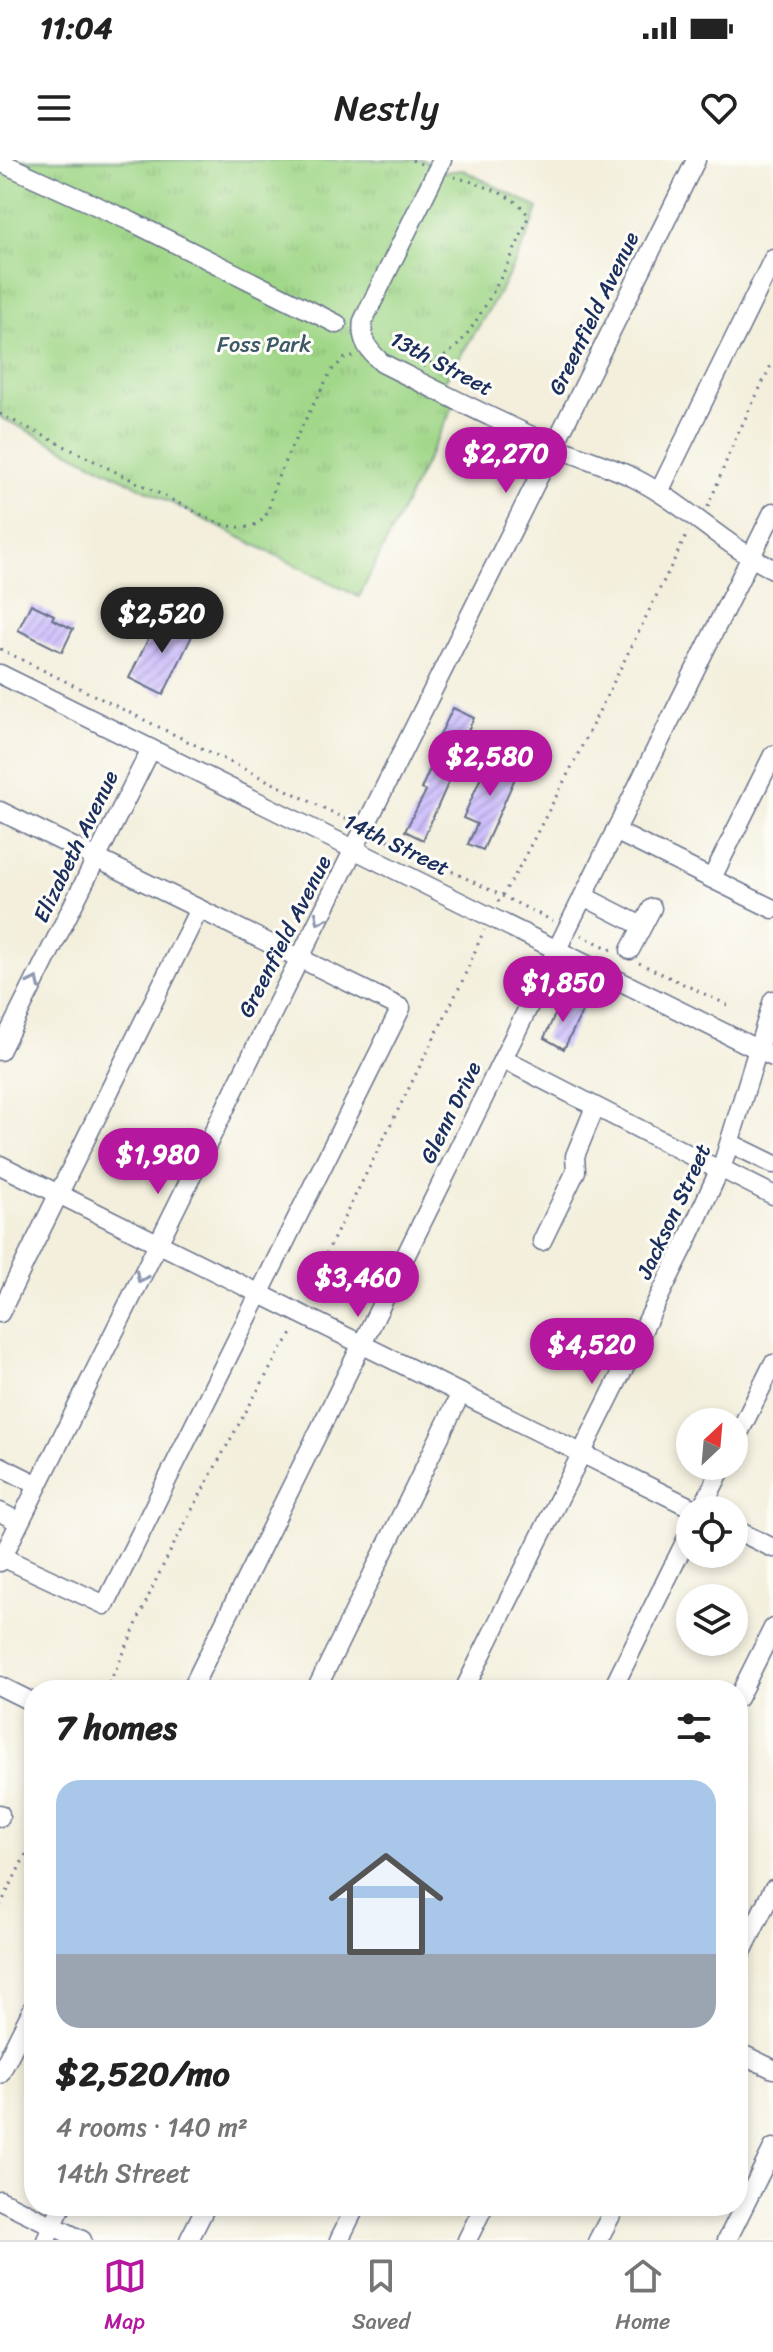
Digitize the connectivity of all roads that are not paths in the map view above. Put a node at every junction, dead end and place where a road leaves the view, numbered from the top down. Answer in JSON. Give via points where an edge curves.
{"nodes":[{"id":1,"x":696,"y":160,"type":"edge"},
{"id":2,"x":0,"y":162,"type":"edge"},
{"id":3,"x":438,"y":166,"type":"edge"},
{"id":4,"x":773,"y":259,"type":"edge"},
{"id":5,"x":337,"y":324,"type":"dead end"},
{"id":6,"x":554,"y":446,"type":"junction"},
{"id":7,"x":659,"y":492,"type":"junction"},
{"id":8,"x":773,"y":512,"type":"edge"},
{"id":9,"x":750,"y":558,"type":"junction"},
{"id":10,"x":773,"y":569,"type":"edge"},
{"id":11,"x":0,"y":674,"type":"edge"},
{"id":12,"x":151,"y":749,"type":"junction"},
{"id":13,"x":773,"y":755,"type":"edge"},
{"id":14,"x":0,"y":811,"type":"edge"},
{"id":15,"x":615,"y":831,"type":"junction"},
{"id":16,"x":355,"y":850,"type":"junction"},
{"id":17,"x":96,"y":858,"type":"junction"},
{"id":18,"x":712,"y":878,"type":"junction"},
{"id":19,"x":583,"y":896,"type":"junction"},
{"id":20,"x":652,"y":908,"type":"dead end"},
{"id":21,"x":199,"y":909,"type":"junction"},
{"id":22,"x":773,"y":909,"type":"edge"},
{"id":23,"x":642,"y":926,"type":"junction"},
{"id":24,"x":556,"y":949,"type":"junction"},
{"id":25,"x":630,"y":956,"type":"road end"},
{"id":26,"x":300,"y":958,"type":"junction"},
{"id":27,"x":773,"y":1000,"type":"edge"},
{"id":28,"x":0,"y":1051,"type":"edge"},
{"id":29,"x":765,"y":1053,"type":"edge"},
{"id":30,"x":503,"y":1059,"type":"junction"},
{"id":31,"x":595,"y":1107,"type":"junction"},
{"id":32,"x":730,"y":1143,"type":"junction"},
{"id":33,"x":773,"y":1164,"type":"edge"},
{"id":34,"x":0,"y":1165,"type":"edge"},
{"id":35,"x":719,"y":1169,"type":"junction"},
{"id":36,"x":59,"y":1194,"type":"junction"},
{"id":37,"x":773,"y":1195,"type":"edge"},
{"id":38,"x":542,"y":1241,"type":"dead end"},
{"id":39,"x":158,"y":1243,"type":"junction"},
{"id":40,"x":260,"y":1293,"type":"junction"},
{"id":41,"x":0,"y":1313,"type":"edge"},
{"id":42,"x":362,"y":1344,"type":"junction"},
{"id":43,"x":773,"y":1364,"type":"edge"},
{"id":44,"x":461,"y":1393,"type":"junction"},
{"id":45,"x":748,"y":1415,"type":"edge"},
{"id":46,"x":582,"y":1453,"type":"junction"},
{"id":47,"x":0,"y":1466,"type":"edge"},
{"id":48,"x":38,"y":1485,"type":"junction"},
{"id":49,"x":676,"y":1499,"type":"edge"},
{"id":50,"x":0,"y":1512,"type":"edge"},
{"id":51,"x":19,"y":1522,"type":"junction"},
{"id":52,"x":748,"y":1536,"type":"edge"},
{"id":53,"x":773,"y":1548,"type":"edge"},
{"id":54,"x":1,"y":1559,"type":"edge"},
{"id":55,"x":676,"y":1560,"type":"edge"},
{"id":56,"x":773,"y":1628,"type":"edge"},
{"id":57,"x":196,"y":1680,"type":"edge"},
{"id":58,"x":321,"y":1680,"type":"edge"},
{"id":59,"x":469,"y":1680,"type":"edge"},
{"id":60,"x":617,"y":1680,"type":"edge"},
{"id":61,"x":747,"y":1680,"type":"edge"},
{"id":62,"x":0,"y":1686,"type":"edge"},
{"id":63,"x":24,"y":1698,"type":"edge"},
{"id":64,"x":773,"y":1889,"type":"edge"},
{"id":65,"x":748,"y":1940,"type":"edge"},
{"id":66,"x":24,"y":2026,"type":"edge"},
{"id":67,"x":748,"y":2057,"type":"edge"},
{"id":68,"x":773,"y":2069,"type":"edge"},
{"id":69,"x":0,"y":2074,"type":"edge"},
{"id":70,"x":773,"y":2148,"type":"edge"},
{"id":71,"x":748,"y":2198,"type":"edge"},
{"id":72,"x":0,"y":2200,"type":"edge"},
{"id":73,"x":201,"y":2216,"type":"edge"},
{"id":74,"x":351,"y":2216,"type":"edge"},
{"id":75,"x":479,"y":2216,"type":"edge"},
{"id":76,"x":611,"y":2216,"type":"edge"},
{"id":77,"x":739,"y":2216,"type":"edge"},
{"id":78,"x":49,"y":2233,"type":"edge"},
{"id":79,"x":82,"y":2240,"type":"edge"},
{"id":80,"x":189,"y":2240,"type":"edge"},
{"id":81,"x":339,"y":2240,"type":"edge"},
{"id":82,"x":467,"y":2240,"type":"edge"},
{"id":83,"x":598,"y":2240,"type":"edge"},
{"id":84,"x":727,"y":2240,"type":"edge"}],
"edges":[{"from":1,"to":6,"type":"street","name":"Greenfield Avenue"},
{"from":2,"to":5,"type":"street"},
{"from":3,"to":6,"type":"street","name":"13th Street","via":[[363,321],[363,341],[375,356],[411,377]]},
{"from":4,"to":7,"type":"street"},
{"from":6,"to":7,"type":"street","name":"13th Street"},
{"from":6,"to":16,"type":"street","name":"Greenfield Avenue"},
{"from":7,"to":9,"type":"street","name":"13th Street"},
{"from":8,"to":9,"type":"street","name":"Glenn Drive"},
{"from":9,"to":10,"type":"street","name":"13th Street"},
{"from":9,"to":15,"type":"street","name":"Glenn Drive"},
{"from":11,"to":12,"type":"street","name":"14th Street"},
{"from":12,"to":16,"type":"street","name":"14th Street"},
{"from":12,"to":17,"type":"street","name":"Elizabeth Avenue"},
{"from":13,"to":18,"type":"street"},
{"from":14,"to":17,"type":"street"},
{"from":15,"to":18,"type":"street"},
{"from":15,"to":19,"type":"street","name":"Glenn Drive"},
{"from":16,"to":24,"type":"street","name":"14th Street"},
{"from":16,"to":26,"type":"street","name":"Greenfield Avenue","one_way":true},
{"from":17,"to":21,"type":"street"},
{"from":28,"to":17,"type":"street","name":"Elizabeth Avenue","one_way":true},
{"from":18,"to":22,"type":"street"},
{"from":19,"to":23,"type":"street"},
{"from":19,"to":24,"type":"street","name":"Glenn Drive"},
{"from":20,"to":23,"type":"street"},
{"from":21,"to":26,"type":"street"},
{"from":21,"to":36,"type":"street"},
{"from":23,"to":25,"type":"street"},
{"from":24,"to":29,"type":"street","name":"14th Street"},
{"from":24,"to":30,"type":"street","name":"Glenn Drive"},
{"from":26,"to":39,"type":"street","name":"Greenfield Avenue"},
{"from":26,"to":40,"type":"street","via":[[401,1008]]},
{"from":27,"to":29,"type":"street","name":"Jackson Street"},
{"from":29,"to":32,"type":"street","name":"Jackson Street"},
{"from":30,"to":31,"type":"street"},
{"from":30,"to":42,"type":"street","name":"Glenn Drive"},
{"from":31,"to":35,"type":"street"},
{"from":31,"to":38,"type":"street","via":[[575,1156],[576,1171]]},
{"from":32,"to":33,"type":"street"},
{"from":32,"to":35,"type":"street","name":"Jackson Street"},
{"from":34,"to":36,"type":"street"},
{"from":35,"to":37,"type":"street"},
{"from":35,"to":46,"type":"street","name":"Jackson Street"},
{"from":36,"to":39,"type":"street"},
{"from":36,"to":41,"type":"street"},
{"from":39,"to":40,"type":"street"},
{"from":39,"to":48,"type":"street","name":"Greenfield Avenue","one_way":true},
{"from":40,"to":42,"type":"street"},
{"from":40,"to":54,"type":"street","via":[[105,1605]]},
{"from":42,"to":44,"type":"street"},
{"from":42,"to":57,"type":"street","name":"Glenn Drive"},
{"from":43,"to":45,"type":"street"},
{"from":44,"to":46,"type":"street"},
{"from":44,"to":58,"type":"street"},
{"from":46,"to":49,"type":"street"},
{"from":46,"to":59,"type":"street","name":"Jackson Street"},
{"from":47,"to":48,"type":"street"},
{"from":48,"to":51,"type":"street","name":"Greenfield Avenue"},
{"from":50,"to":51,"type":"street"},
{"from":51,"to":54,"type":"street","name":"Greenfield Avenue"},
{"from":52,"to":53,"type":"street"},
{"from":55,"to":60,"type":"street"},
{"from":56,"to":61,"type":"street"},
{"from":62,"to":63,"type":"street"},
{"from":64,"to":65,"type":"street"},
{"from":66,"to":69,"type":"street"},
{"from":67,"to":68,"type":"street"},
{"from":70,"to":71,"type":"street"},
{"from":72,"to":78,"type":"street"},
{"from":73,"to":80,"type":"street"},
{"from":74,"to":81,"type":"street"},
{"from":75,"to":82,"type":"street"},
{"from":76,"to":83,"type":"street"},
{"from":77,"to":84,"type":"street"},
{"from":78,"to":79,"type":"street"}]}
